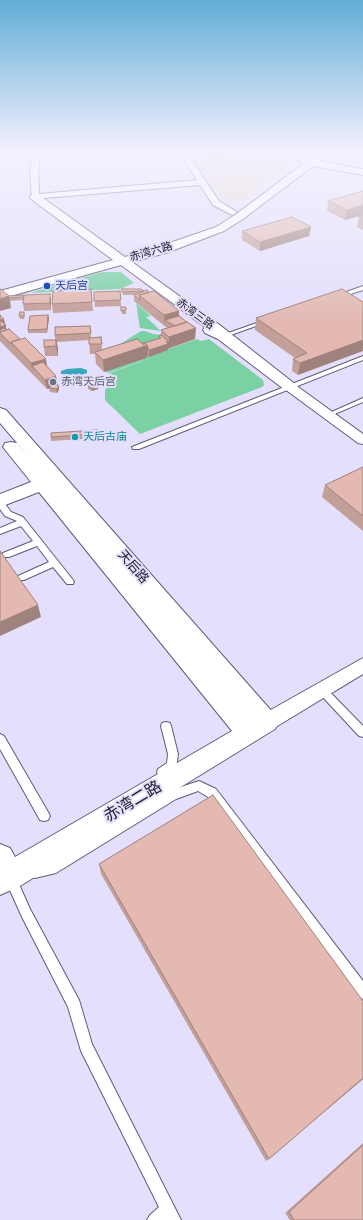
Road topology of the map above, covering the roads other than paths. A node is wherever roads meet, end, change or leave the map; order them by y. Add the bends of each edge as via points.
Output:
1 (50, 208) edge
2 (226, 208) edge
3 (240, 208) edge
4 (248, 208) edge
5 (234, 212) junction
6 (162, 250) junction
7 (118, 260) junction
8 (147, 278) junction
9 (363, 288) edge
10 (0, 290) edge
11 (0, 295) edge
12 (333, 298) edge
13 (274, 318) edge
14 (222, 336) junction
15 (363, 358) edge
16 (290, 387) junction
17 (363, 400) edge
18 (0, 413) edge
19 (328, 415) junction
20 (0, 434) edge
21 (363, 440) edge
22 (136, 447) dead end
23 (49, 481) junction
24 (0, 502) edge
25 (22, 522) junction
26 (0, 531) edge
27 (38, 542) junction
28 (6, 555) dead end
29 (55, 563) junction
30 (20, 578) edge
31 (70, 582) dead end
32 (363, 665) edge
33 (322, 690) junction
34 (166, 726) dead end
35 (257, 728) junction
36 (363, 733) edge
37 (0, 739) edge
38 (44, 816) dead end
39 (3, 871) edge
40 (363, 992) edge
41 (170, 1215) edge
42 (154, 1220) edge

1 - 7 street, 赤湾三路
2 - 5 street
3 - 5 street, 赤湾六路
4 - 6 street, 赤湾六路 via 228,225
5 - 7 street, 赤湾六路 via 193,232
6 - 7 street, 赤湾六路
6 - 8 street via 143,262 143,271
7 - 8 street, 赤湾三路
7 - 10 street, 赤湾六路
7 - 11 street, 赤湾六路
7 - 14 street, 赤湾三路 via 210,330
8 - 14 street, 赤湾三路
9 - 12 lane
13 - 14 lane
14 - 16 street
15 - 16 lane
16 - 19 street
16 - 22 lane
17 - 19 lane
18 - 23 street, 天后路
19 - 21 street
20 - 23 street, 天后路
23 - 24 street
23 - 35 street, 天后路
24 - 25 lane via 8,514
25 - 26 lane
25 - 27 lane
27 - 28 lane
27 - 29 lane
29 - 30 lane
29 - 31 lane
32 - 33 street
33 - 35 street
33 - 36 lane
34 - 39 lane via 173,754 172,766 40,844
35 - 39 street, 赤湾二路
37 - 38 lane
39 - 40 lane via 52,869 173,795 199,786 212,793
39 - 41 lane via 74,1005 86,1046
41 - 42 lane

